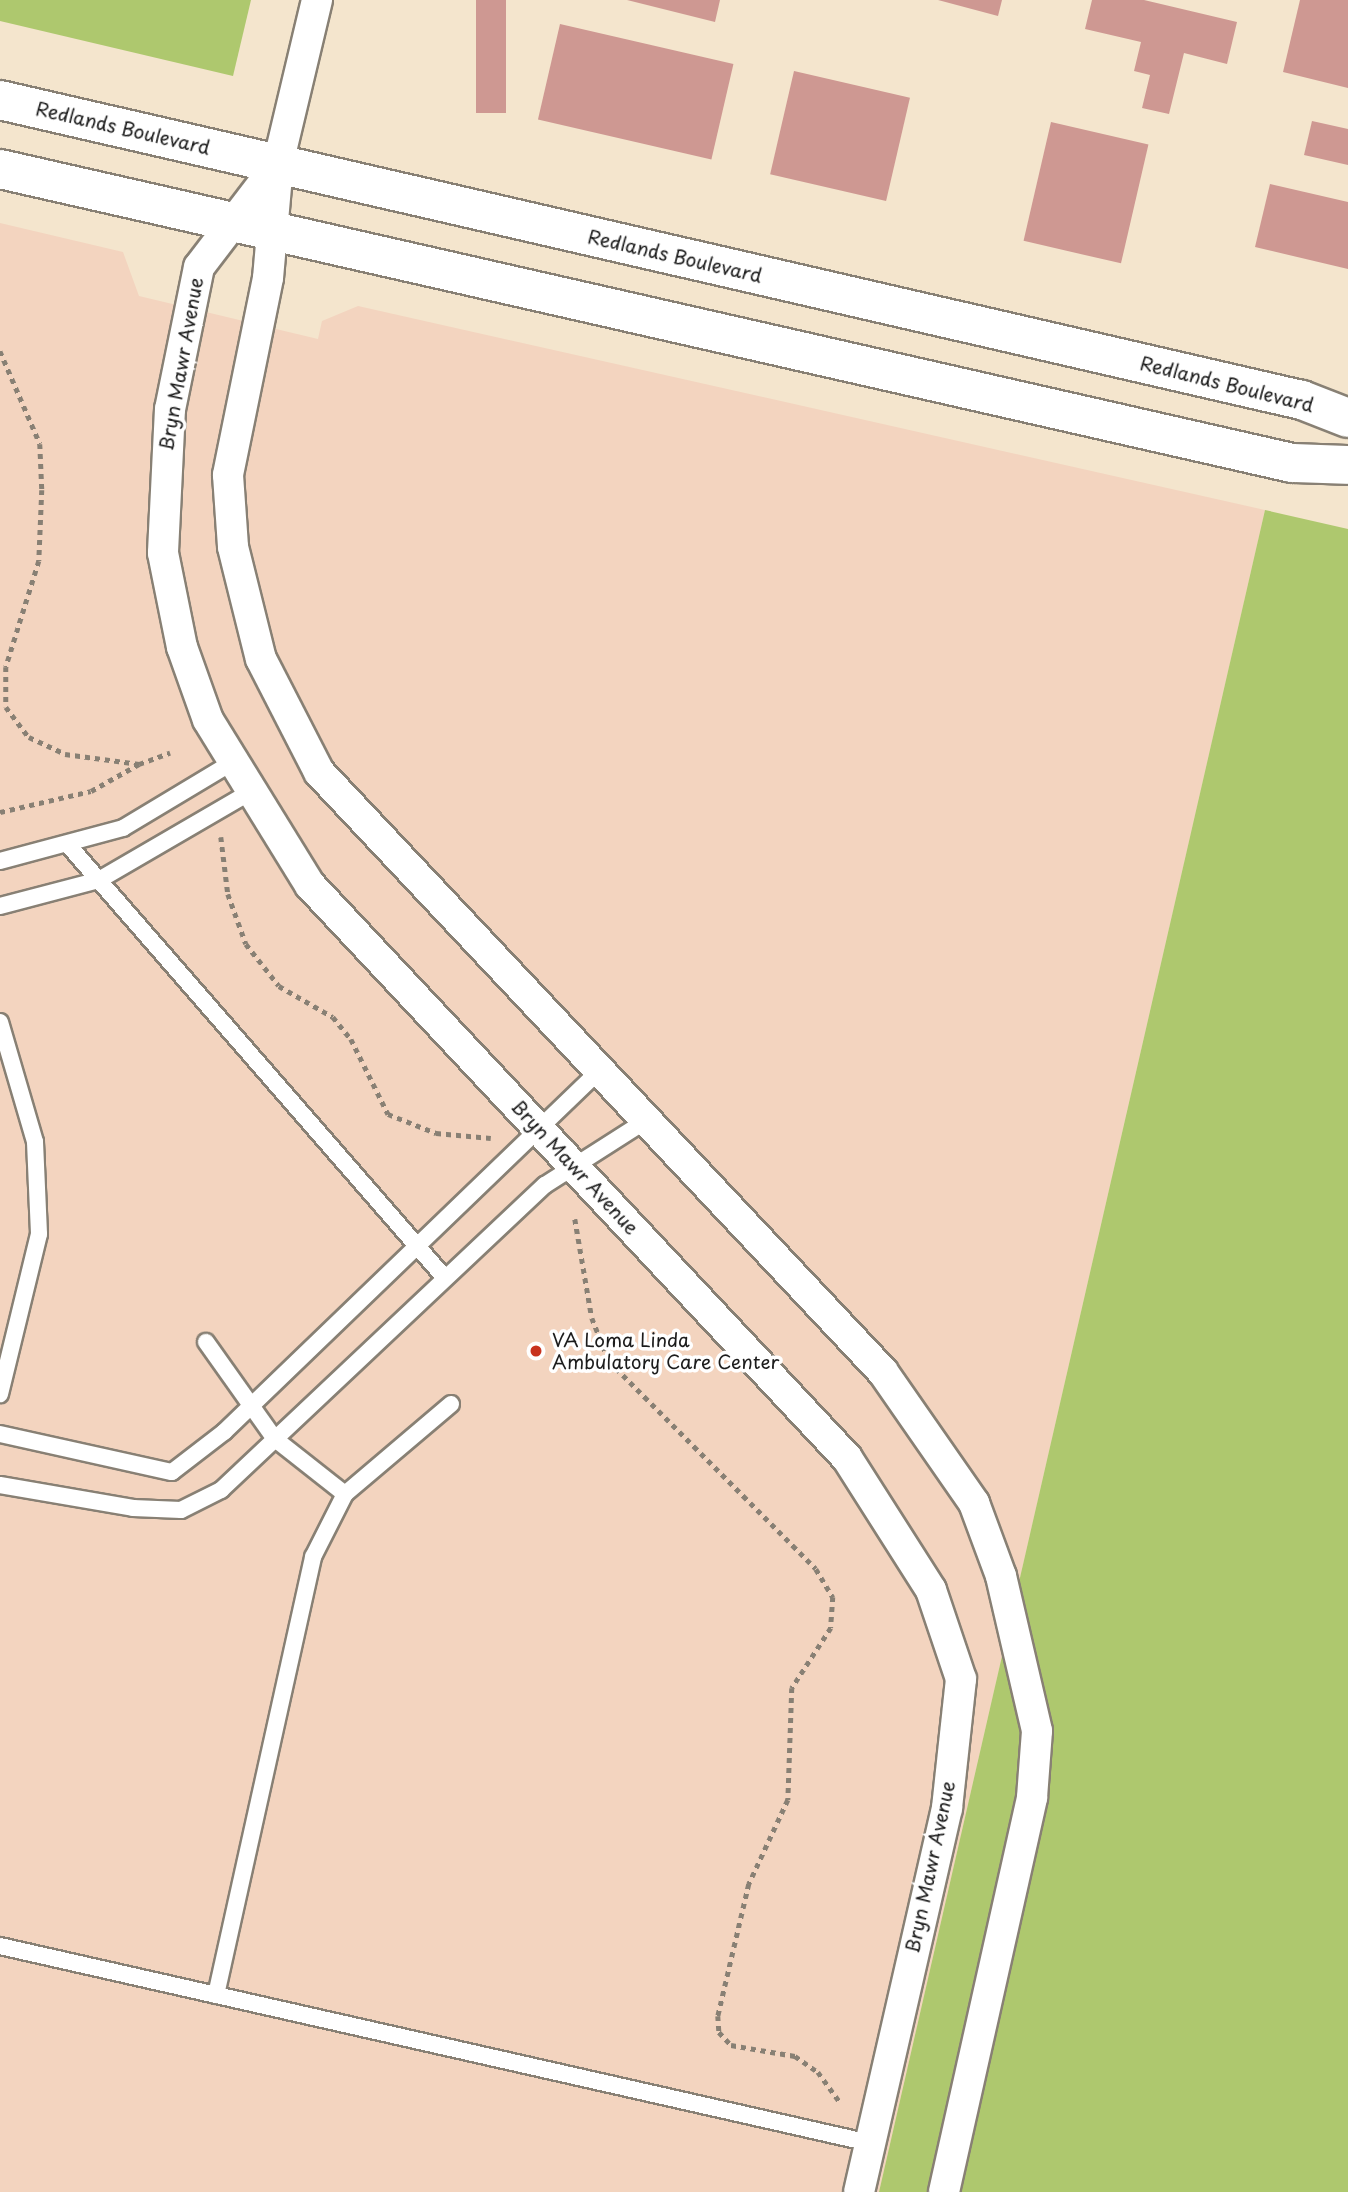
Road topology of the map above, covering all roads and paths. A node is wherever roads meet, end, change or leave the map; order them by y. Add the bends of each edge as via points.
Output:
1 (317, 0) edge
2 (0, 100) edge
3 (278, 164) junction
4 (0, 169) edge
5 (233, 223) junction
6 (272, 231) junction
7 (0, 351) edge
8 (1348, 418) edge
9 (1348, 466) edge
10 (170, 753) dead end
11 (231, 763) junction
12 (139, 764) junction
13 (251, 791) junction
14 (0, 812) edge
15 (221, 836) dead end
16 (70, 847) junction
17 (0, 861) edge
18 (99, 880) junction
19 (0, 906) edge
20 (0, 1022) edge
21 (601, 1069) junction
22 (645, 1121) junction
23 (540, 1128) junction
24 (499, 1139) dead end
25 (575, 1166) junction
26 (575, 1219) dead end
27 (417, 1246) junction
28 (444, 1277) junction
29 (206, 1342) dead end
30 (0, 1394) edge
31 (451, 1404) dead end
32 (248, 1408) junction
33 (0, 1434) edge
34 (275, 1439) junction
35 (0, 1485) edge
36 (345, 1494) junction
37 (0, 1947) edge
38 (216, 1995) junction
39 (839, 2101) dead end
40 (870, 2143) junction
41 (859, 2192) edge
42 (944, 2192) edge

1 - 3 street, Bryn Mawr Avenue
2 - 3 main road, Redlands Boulevard
3 - 5 street, Bryn Mawr Avenue
3 - 6 street, Bryn Mawr Avenue
3 - 8 main road, Redlands Boulevard via 1302,400
4 - 5 main road
5 - 6 main road
5 - 11 street, Bryn Mawr Avenue via 199,267 170,409 163,530 182,647
6 - 9 main road via 1292,463
6 - 21 street, Bryn Mawr Avenue via 228,475 233,547 275,695 319,772 352,810
7 - 12 path via 40,444 42,490 39,561 6,667 6,708 13,722 45,747
10 - 12 path
11 - 13 street, Bryn Mawr Avenue
11 - 16 lane via 123,828
12 - 14 path via 91,791
13 - 18 lane
13 - 23 street, Bryn Mawr Avenue via 310,885
15 - 24 path via 228,894 246,944 279,986 333,1017 351,1039 388,1114 436,1133
16 - 17 lane
16 - 18 lane
18 - 19 lane
18 - 27 lane
20 - 30 lane via 35,1142 39,1234
21 - 22 street, Bryn Mawr Avenue
21 - 23 lane
22 - 25 lane
22 - 42 street, Bryn Mawr Avenue via 883,1372 974,1503 1001,1576 1037,1731 1032,1798
23 - 25 street, Bryn Mawr Avenue
23 - 27 lane
25 - 28 lane
25 - 40 street, Bryn Mawr Avenue via 847,1458 931,1590 961,1679 947,1808
26 - 39 path via 592,1318 609,1360 816,1569 833,1597 831,1628 792,1688 788,1800 749,1884 718,2015 719,2032 732,2045 795,2056 818,2072
27 - 28 lane
27 - 32 lane
28 - 34 lane
29 - 32 lane
31 - 36 lane
32 - 33 lane via 172,1472
32 - 34 lane
34 - 35 lane via 221,1490 181,1510 133,1508
34 - 36 lane
36 - 38 lane via 313,1557
37 - 38 lane
38 - 40 lane
40 - 41 street, Bryn Mawr Avenue

